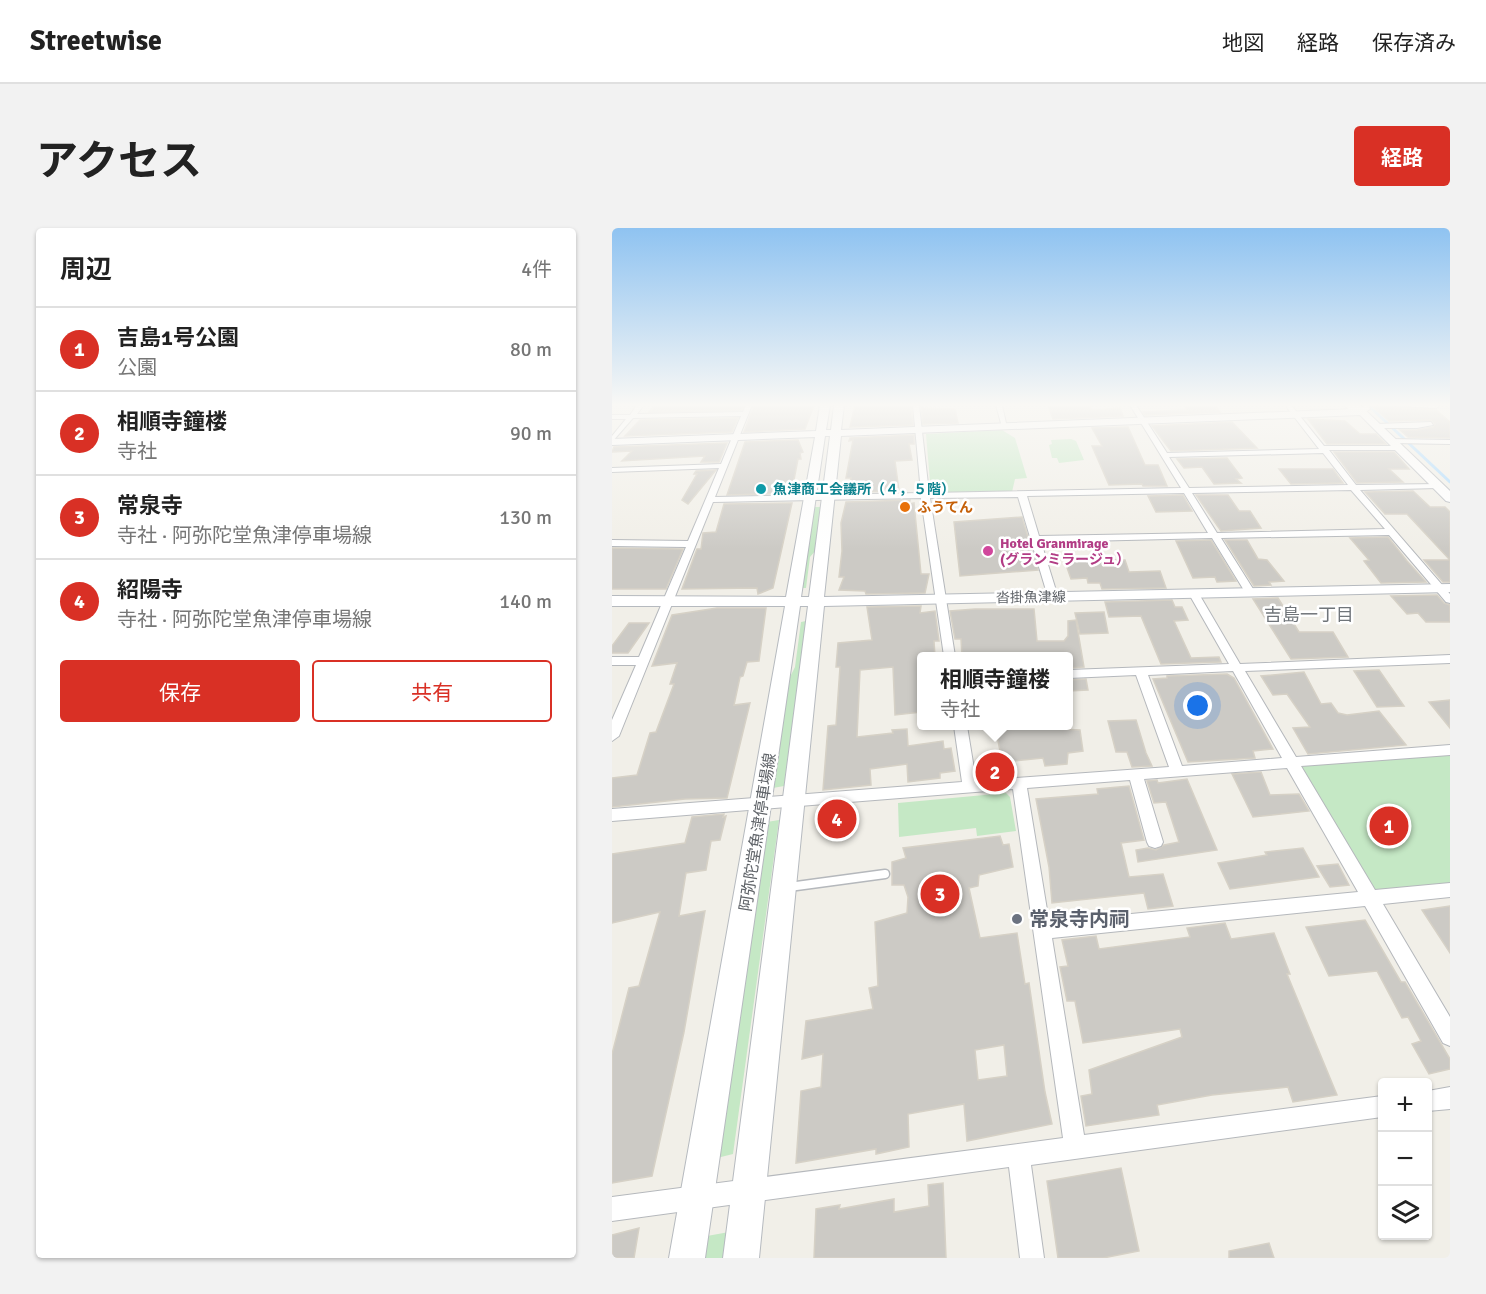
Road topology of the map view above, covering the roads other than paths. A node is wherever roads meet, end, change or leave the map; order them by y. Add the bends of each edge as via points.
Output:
1 (729, 453) edge
2 (825, 453) edge
3 (921, 453) edge
4 (1242, 453) edge
5 (1328, 453) edge
6 (1351, 453) edge
7 (1404, 453) edge
8 (1164, 455) joint
9 (1374, 455) dead end
10 (724, 465) junction
11 (612, 471) edge
12 (1438, 486) junction
13 (1354, 488) junction
14 (1188, 491) junction
15 (1022, 495) junction
16 (926, 496) junction
17 (1450, 498) edge
18 (819, 499) junction
19 (710, 500) junction
20 (1390, 532) junction
21 (1214, 534) junction
22 (1036, 539) junction
23 (612, 543) edge
24 (692, 544) junction
25 (1444, 588) edge
26 (1250, 592) junction
27 (1194, 594) junction
28 (1053, 597) junction
29 (941, 599) junction
30 (1450, 600) edge
31 (612, 601) edge
32 (668, 602) junction
33 (817, 602) junction
34 (794, 603) junction
35 (948, 652) edge
36 (1450, 659) edge
37 (643, 660) junction
38 (612, 661) edge
39 (1236, 667) junction
40 (1141, 671) junction
41 (1073, 674) edge
42 (613, 730) edge
43 (961, 730) edge
44 (1450, 750) edge
45 (1291, 762) junction
46 (1177, 770) junction
47 (1135, 774) junction
48 (1019, 783) junction
49 (970, 787) junction
50 (794, 801) junction
51 (761, 803) junction
52 (612, 815) edge
53 (1155, 842) dead end
54 (885, 874) dead end
55 (783, 888) junction
56 (1450, 890) edge
57 (1370, 898) junction
58 (1042, 931) junction
59 (1450, 1036) edge
60 (1450, 1098) edge
61 (1432, 1100) edge
62 (1378, 1108) edge
63 (1075, 1148) junction
64 (1019, 1155) junction
65 (748, 1191) junction
66 (697, 1198) junction
67 (612, 1209) edge
68 (687, 1258) edge
69 (741, 1258) edge
70 (1032, 1258) edge

1 - 10 street
2 - 18 main road, 阿弥陀堂魚津停車場線
3 - 16 street
4 - 8 street
5 - 13 street
6 - 9 street
7 - 12 main road
8 - 14 street
10 - 11 street
10 - 19 street
12 - 13 street
12 - 17 main road
13 - 14 street
13 - 20 street
14 - 15 street
14 - 21 street
15 - 16 street
15 - 22 street
16 - 18 street
16 - 29 street
18 - 19 street
18 - 33 main road, 阿弥陀堂魚津停車場線
18 - 34 main road, 阿弥陀堂魚津停車場線
19 - 24 street
20 - 21 street
20 - 25 street
21 - 22 street
21 - 26 street
22 - 28 street
23 - 24 street
24 - 32 street
25 - 26 main road, 沓掛魚津線
25 - 30 street
26 - 27 main road, 沓掛魚津線
27 - 28 main road, 沓掛魚津線
27 - 39 street
28 - 29 main road, 沓掛魚津線
29 - 33 main road, 沓掛魚津線
29 - 35 street
31 - 32 main road, 沓掛魚津線
32 - 34 main road, 沓掛魚津線
32 - 37 street
33 - 34 main road, 沓掛魚津線
33 - 50 main road, 阿弥陀堂魚津停車場線
34 - 51 main road, 阿弥陀堂魚津停車場線
36 - 39 street
37 - 38 street
37 - 42 street
39 - 40 street
39 - 45 street
40 - 41 street
40 - 46 street
43 - 49 street
44 - 45 street
45 - 46 street
45 - 57 street
46 - 47 street
47 - 48 street
47 - 53 street
48 - 49 street
48 - 58 street
49 - 50 street
50 - 51 street
50 - 55 main road, 阿弥陀堂魚津停車場線
51 - 52 street
51 - 66 main road, 阿弥陀堂魚津停車場線
54 - 55 lane
55 - 65 main road, 阿弥陀堂魚津停車場線
56 - 57 street
57 - 58 street
57 - 59 street
58 - 63 street
60 - 61 street
62 - 63 street
63 - 64 street
64 - 65 street
64 - 70 street
65 - 66 street
65 - 69 main road, 阿弥陀堂魚津停車場線
66 - 67 street
66 - 68 main road, 阿弥陀堂魚津停車場線

